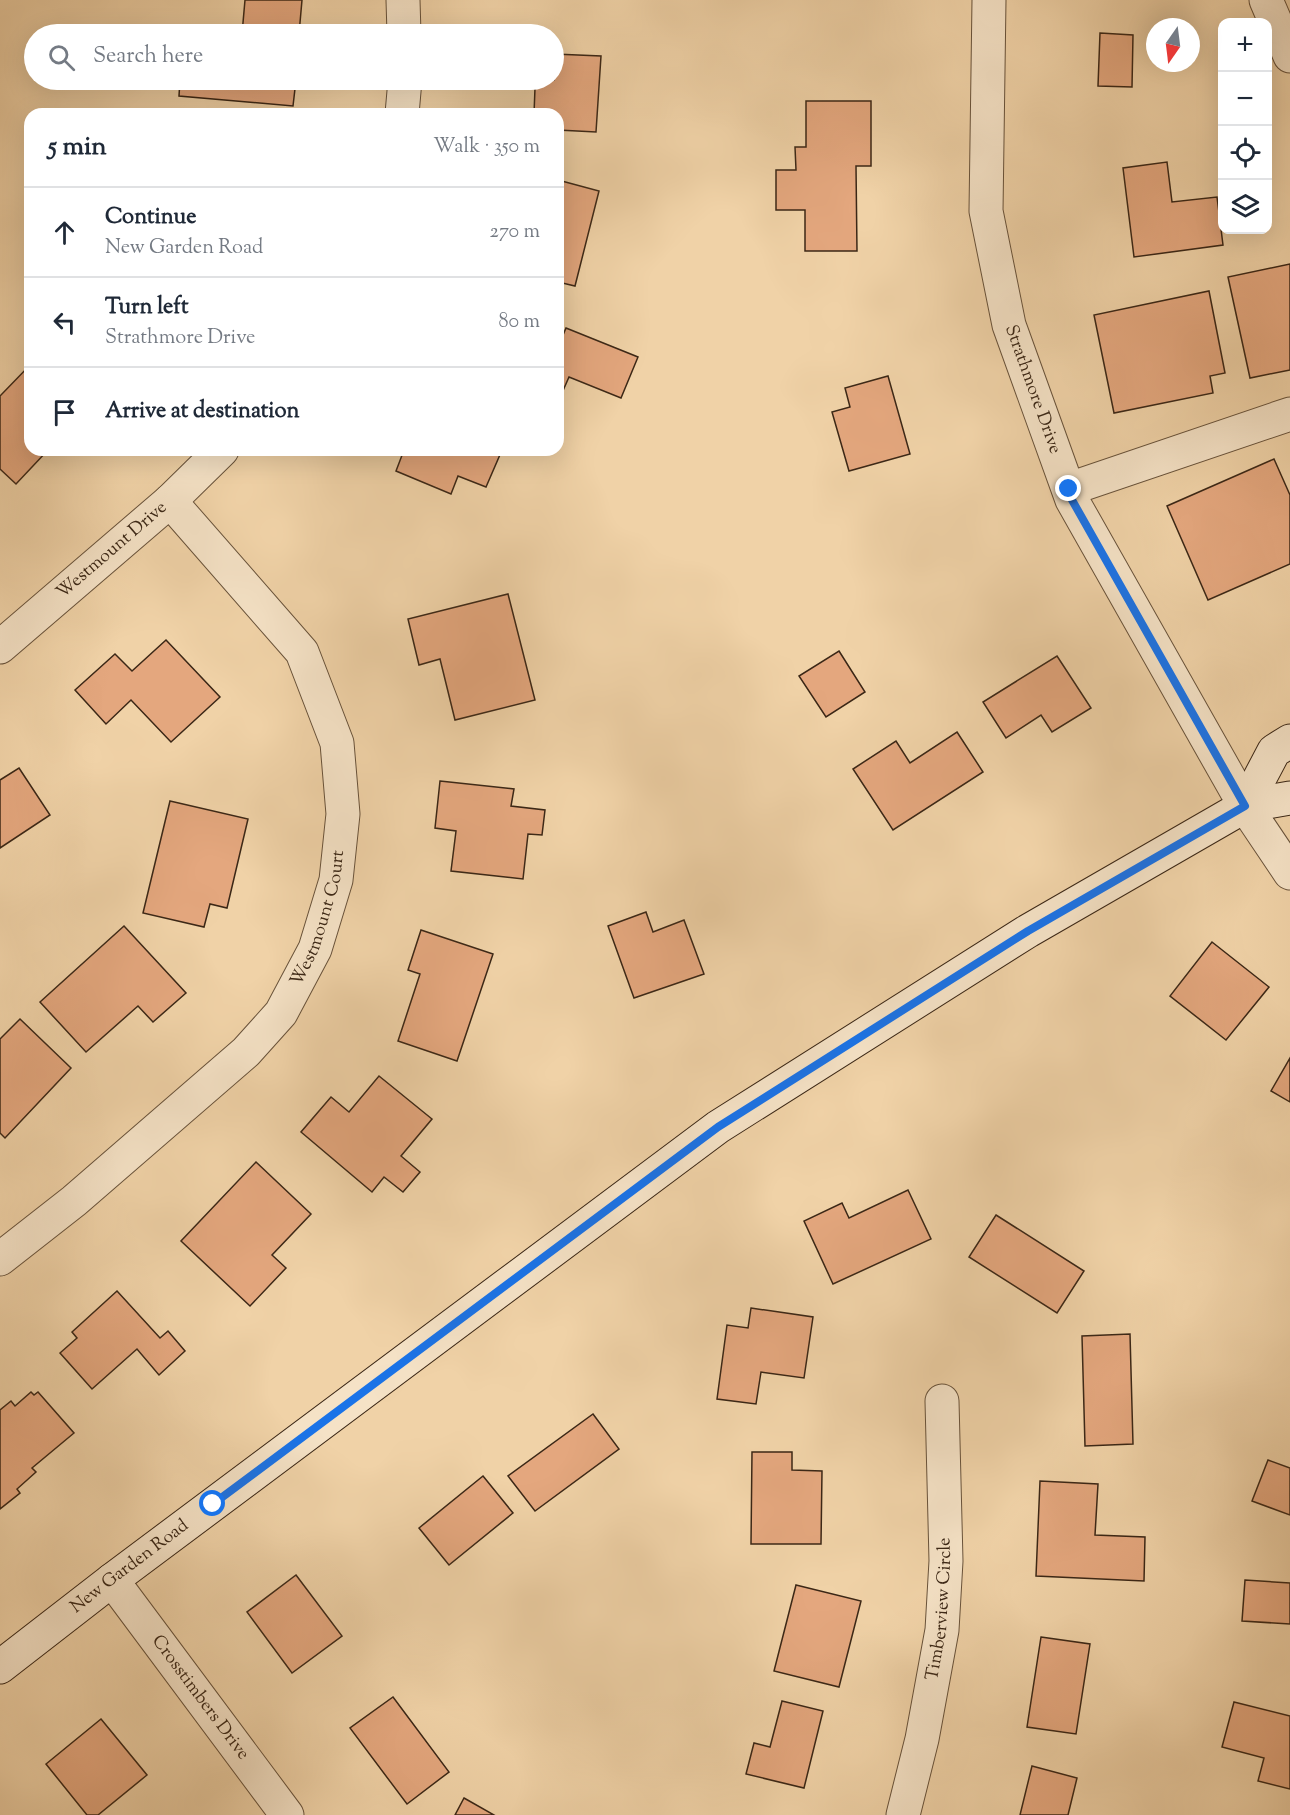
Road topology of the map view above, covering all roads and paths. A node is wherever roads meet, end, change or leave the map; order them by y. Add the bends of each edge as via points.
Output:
1 (404, 0) edge
2 (989, 0) edge
3 (1266, 0) edge
4 (404, 24) edge
5 (1290, 56) edge
6 (404, 90) edge
7 (403, 108) edge
8 (1290, 414) edge
9 (216, 456) edge
10 (1069, 489) junction
11 (170, 501) junction
12 (0, 647) edge
13 (1290, 741) edge
14 (1290, 798) edge
15 (1245, 806) junction
16 (1290, 873) edge
17 (0, 1258) edge
18 (942, 1401) dead end
19 (112, 1580) junction
20 (0, 1667) edge
21 (287, 1815) edge
22 (903, 1815) edge

1 - 4 street
2 - 10 street, Strathmore Drive via 986,211 1009,325
3 - 5 street
6 - 7 street
8 - 10 street
9 - 11 street, Westmount Drive
10 - 15 street, Strathmore Drive
11 - 12 street, Westmount Drive
11 - 17 street, Westmount Court via 302,652 337,743 342,814 336,880 315,949 281,1013 246,1052 74,1201
13 - 15 street via 1274,751
14 - 15 street, New Garden Road
15 - 16 street, Strathmore Drive
15 - 19 street, New Garden Road via 1028,931 718,1127
18 - 22 street, Timberview Circle via 946,1561 942,1629
19 - 20 street, New Garden Road
19 - 21 street, Crosstimbers Drive

